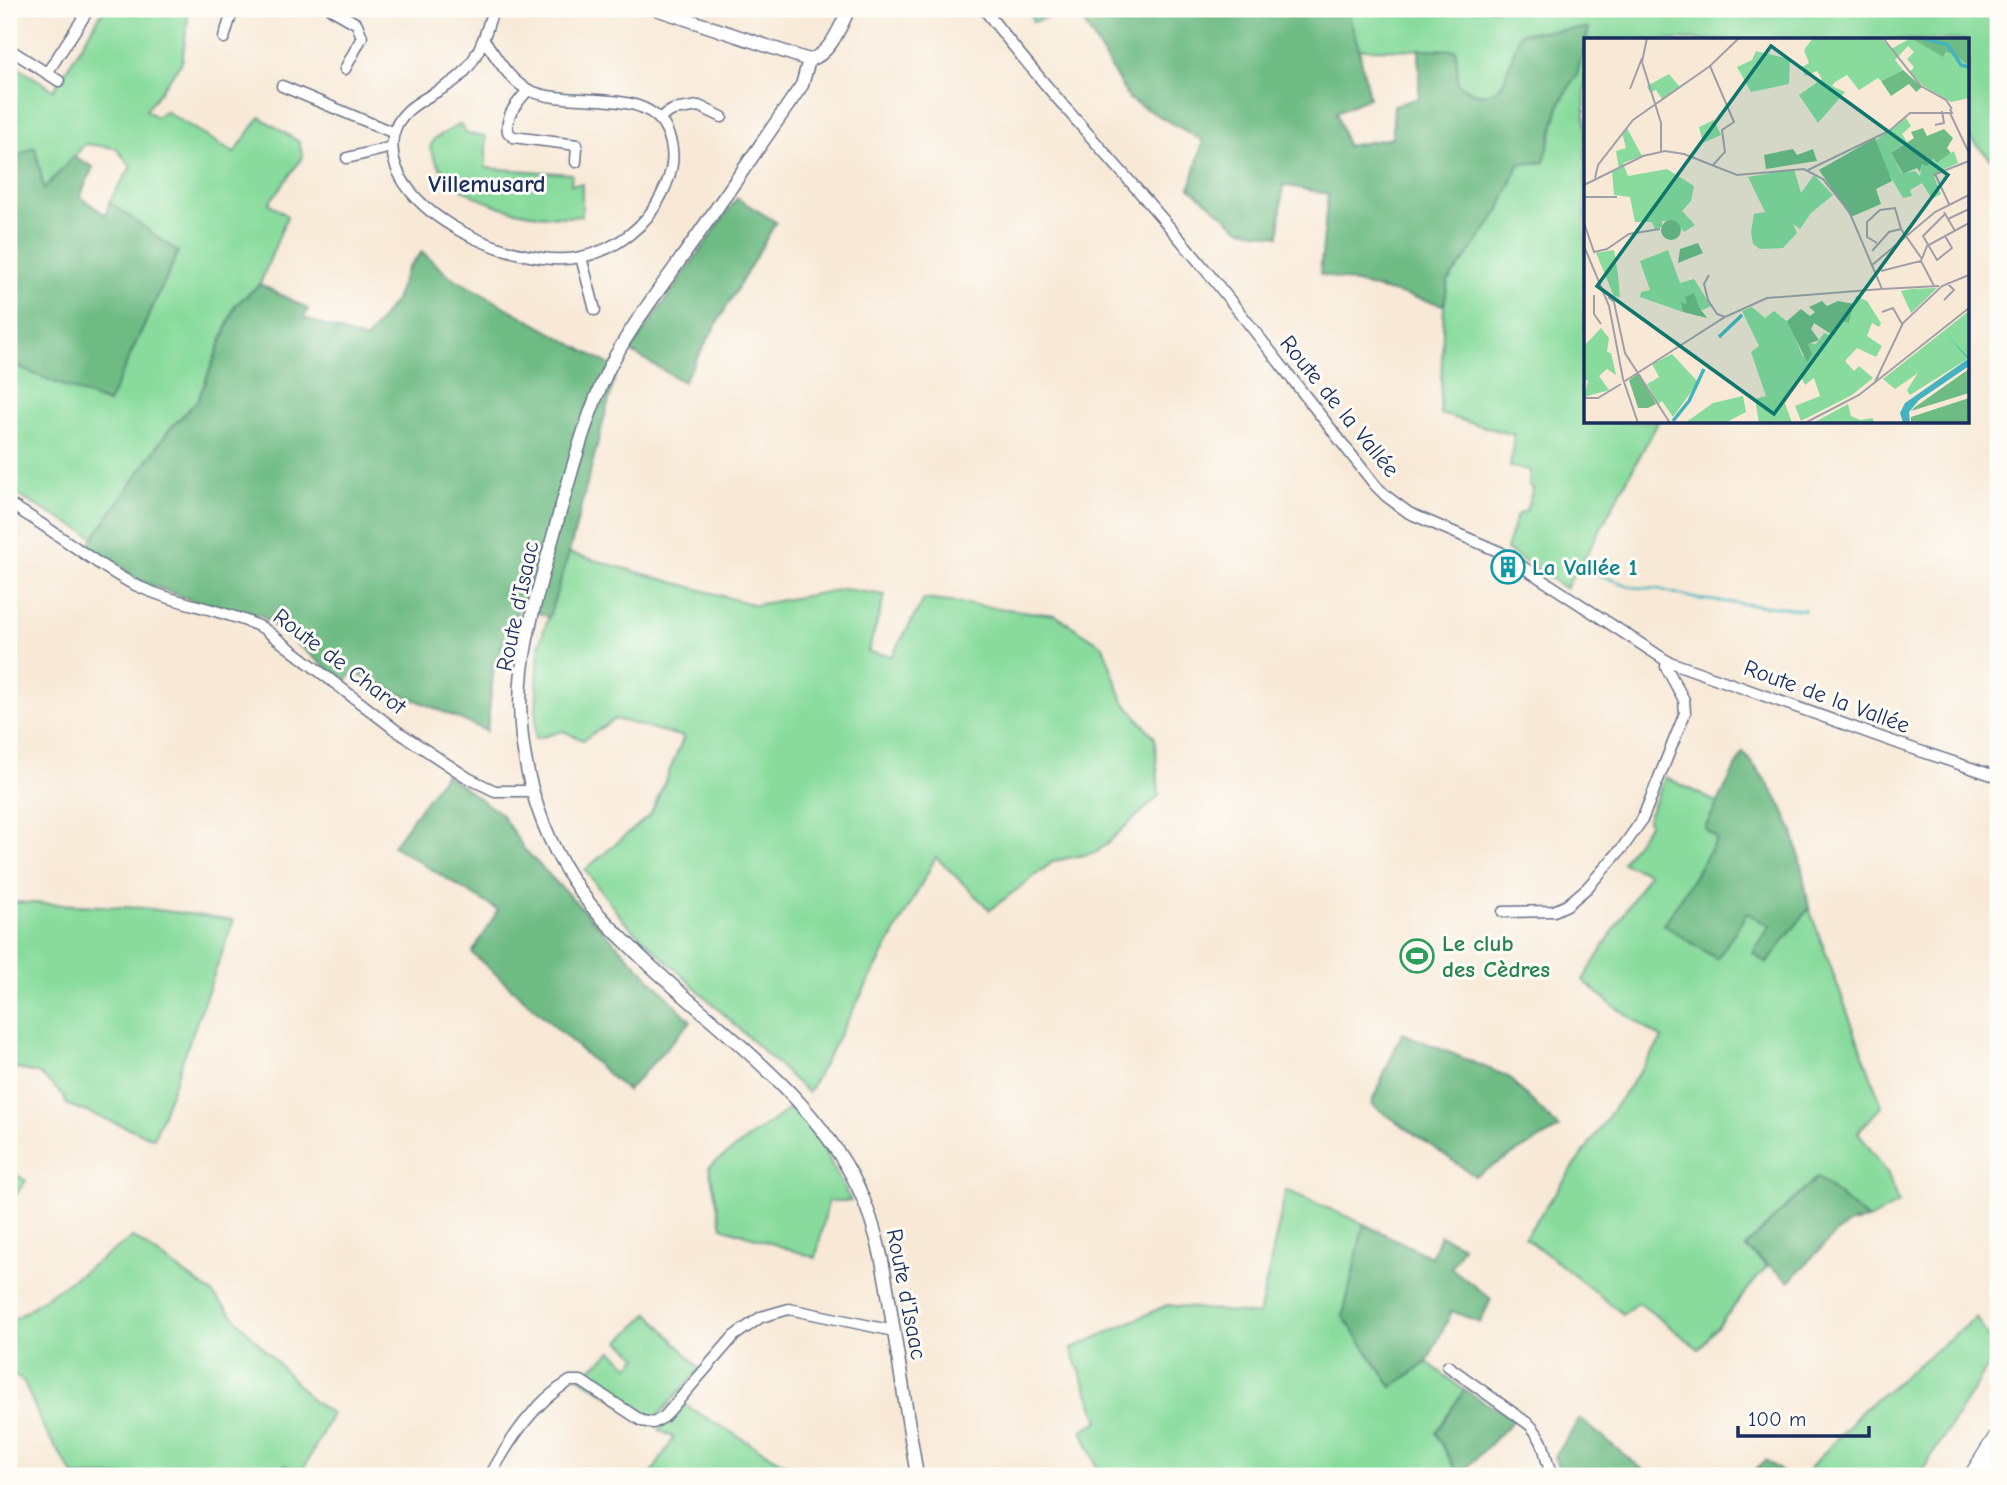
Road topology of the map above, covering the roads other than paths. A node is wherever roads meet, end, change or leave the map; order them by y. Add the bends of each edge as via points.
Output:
1 (89, 9) edge
2 (233, 9) edge
3 (331, 9) edge
4 (494, 9) edge
5 (656, 9) edge
6 (849, 9) edge
7 (984, 9) edge
8 (224, 38) dead end
9 (484, 40) junction
10 (9, 49) edge
11 (808, 60) junction
12 (345, 69) dead end
13 (47, 73) junction
14 (59, 81) dead end
15 (282, 86) dead end
16 (528, 90) junction
17 (722, 117) dead end
18 (659, 118) junction
19 (394, 133) junction
20 (392, 147) junction
21 (347, 158) dead end
22 (576, 162) dead end
23 (581, 257) junction
24 (594, 310) dead end
25 (9, 504) edge
26 (1667, 661) junction
27 (1998, 777) edge
28 (533, 790) junction
29 (1503, 912) dead end
30 (894, 1331) junction
31 (1448, 1366) dead end
32 (1998, 1437) edge
33 (1998, 1464) edge
34 (490, 1476) edge
35 (917, 1476) edge
36 (1552, 1476) edge
37 (1973, 1476) edge
38 (1991, 1476) edge

1 - 13 street
2 - 8 street
3 - 12 street via 357,24 362,37
4 - 9 street
5 - 11 street
6 - 11 street via 828,47
7 - 26 street, Route de la Vallée via 1205,268 1385,496 1409,513 1522,565
9 - 16 street
9 - 19 street via 465,71 414,105
10 - 13 street
11 - 28 street, Route d'Isaac via 802,85 619,351 589,417 525,649 522,735
13 - 14 street
15 - 19 street
16 - 18 street via 549,97 626,103
16 - 22 street via 508,119 508,132 577,145
17 - 18 street via 699,106 673,110
18 - 23 street via 673,147 670,178 660,199 647,218 618,243
19 - 20 street
20 - 21 street
20 - 23 street via 402,181 439,218 489,244 514,251
23 - 24 street
25 - 28 street, Route de Charot via 130,582 263,628 397,731 482,786 495,791
26 - 27 street, Route de la Vallée
26 - 29 street via 1685,700 1685,713 1642,820 1587,888 1567,905 1540,913
28 - 30 street, Route d'Isaac via 549,836 590,904 656,971 794,1096 833,1143 858,1186 874,1228
30 - 34 street via 789,1309 761,1317 734,1336 664,1417 653,1423 642,1421 581,1381 570,1381 512,1437
30 - 35 street, Route d'Isaac
31 - 36 street via 1530,1425 1546,1448
32 - 37 highway
33 - 38 highway

